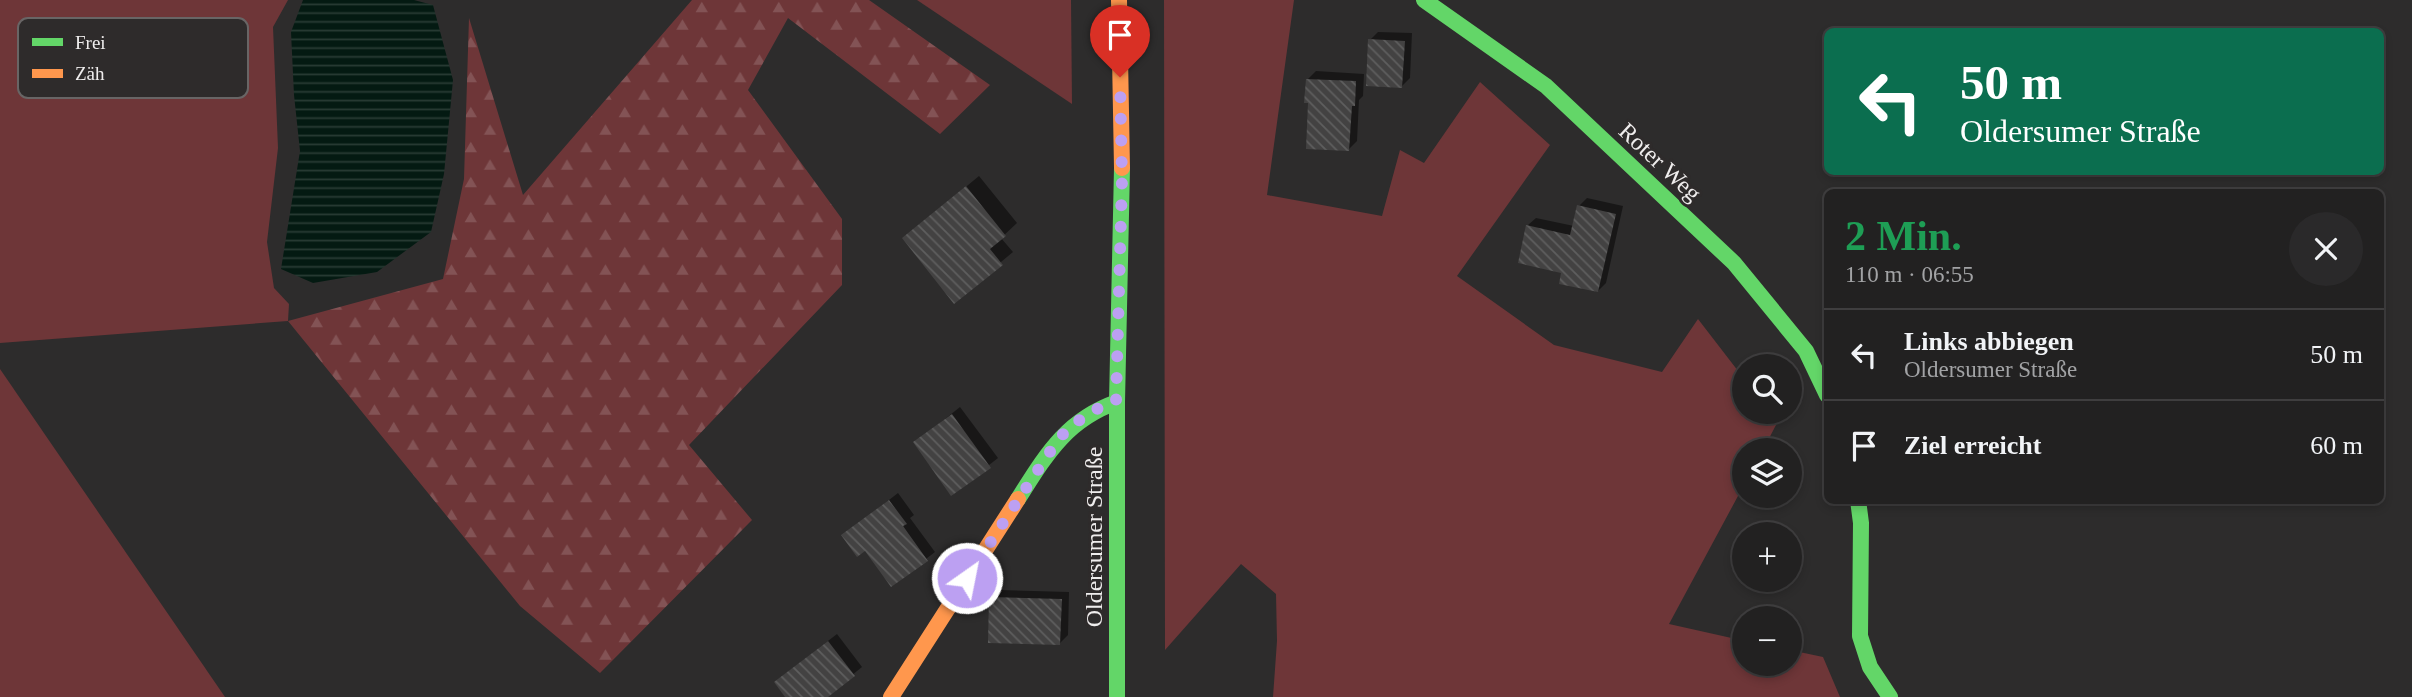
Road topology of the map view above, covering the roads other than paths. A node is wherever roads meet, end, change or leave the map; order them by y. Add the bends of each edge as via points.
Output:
1 (1119, 0) edge
2 (1424, 0) edge
3 (1824, 389) edge
4 (1116, 401) junction
5 (1859, 504) edge
6 (891, 697) edge
7 (1116, 697) edge
8 (1890, 697) edge

1 - 4 street, Oldersumer Straße via 1122,180
2 - 3 street, Roter Weg via 1546,86 1734,263 1806,351
4 - 6 street via 1076,421 1046,455
4 - 7 street, Oldersumer Straße
5 - 8 street via 1860,636 1870,667

